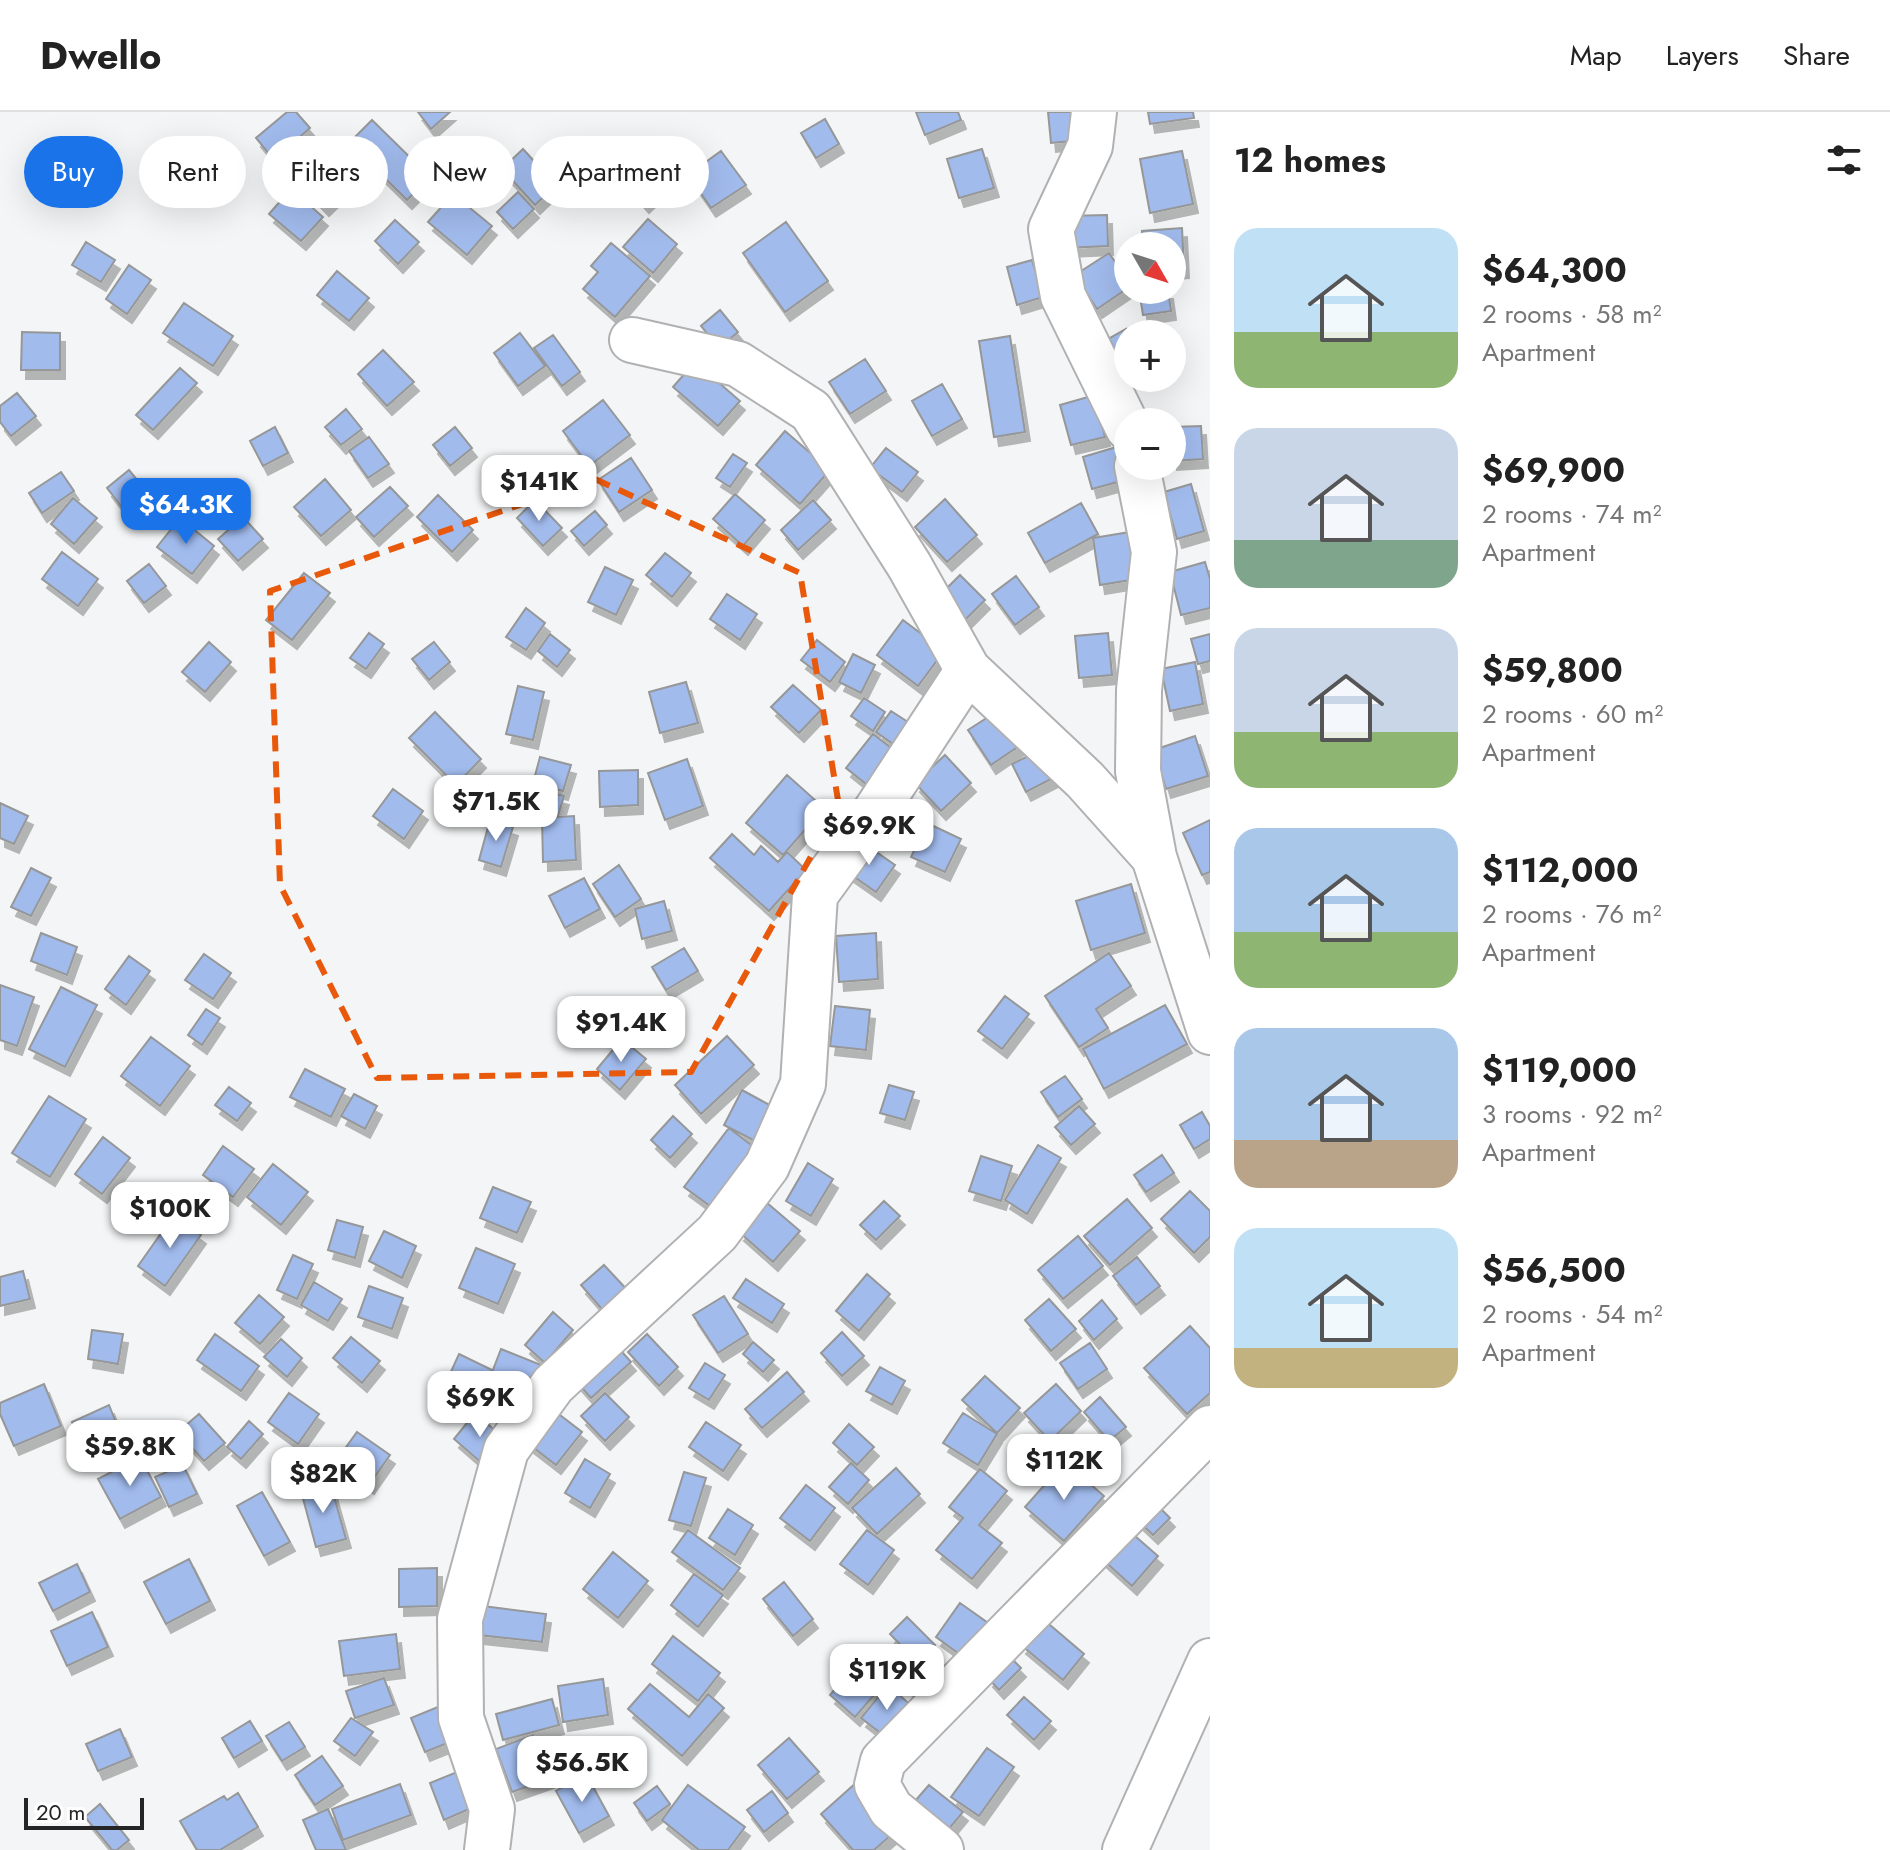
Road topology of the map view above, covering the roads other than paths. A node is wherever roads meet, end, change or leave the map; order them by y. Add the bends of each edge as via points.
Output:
1 (1094, 112) edge
2 (632, 340) dead end
3 (1118, 408) edge
4 (1140, 480) edge
5 (968, 670) junction
6 (1154, 857) junction
7 (1210, 1032) edge
8 (1210, 1428) edge
9 (1210, 1661) edge
10 (487, 1850) edge
11 (941, 1850) edge
12 (1125, 1850) edge

1 - 3 street via 1090,146 1051,229 1063,296
2 - 5 street via 738,364 811,411
4 - 6 street via 1154,552 1139,690 1138,771
5 - 6 street via 1085,780
5 - 10 street via 815,895 803,1084 767,1166 717,1233 553,1385 506,1450 460,1619 461,1718 492,1809
6 - 7 street
8 - 11 street via 883,1761 877,1785 891,1809
9 - 12 street

